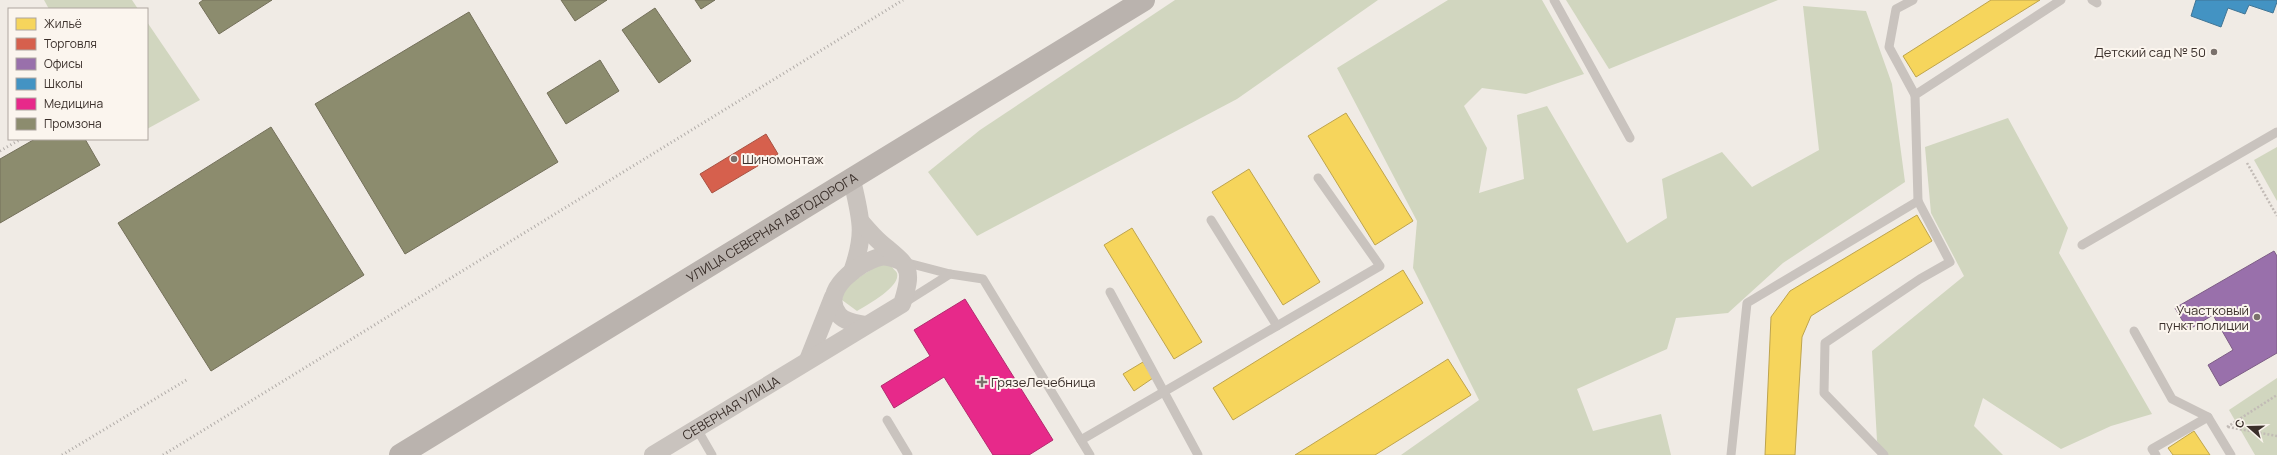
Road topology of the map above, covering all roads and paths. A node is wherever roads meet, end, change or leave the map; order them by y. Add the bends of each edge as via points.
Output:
1 (1144, 0) edge
2 (1554, 0) edge
3 (1912, 0) edge
4 (2061, 0) edge
5 (1915, 95) junction
6 (2277, 132) edge
7 (1630, 138) dead end
8 (2241, 153) junction
9 (1318, 178) dead end
10 (852, 180) junction
11 (1918, 201) junction
12 (2277, 216) edge
13 (1211, 220) dead end
14 (862, 223) junction
15 (2082, 245) dead end
16 (904, 262) junction
17 (852, 272) junction
18 (950, 274) junction
19 (1110, 292) dead end
20 (833, 297) junction
21 (902, 304) junction
22 (865, 326) junction
23 (1277, 326) junction
24 (2134, 331) dead end
25 (808, 360) junction
26 (1164, 392) junction
27 (2277, 395) edge
28 (888, 420) dead end
29 (2210, 421) junction
30 (2227, 427) junction
31 (697, 429) junction
32 (2277, 436) edge
33 (1081, 440) junction
34 (400, 455) edge
35 (653, 455) edge
36 (712, 455) edge
37 (908, 455) edge
38 (1090, 455) edge
39 (1198, 455) edge
40 (1731, 455) edge
41 (1884, 455) edge
42 (2156, 455) edge
43 (2231, 455) edge

1 - 10 main road, УЛИЦА СЕВЕРНАЯ АВТОДОРОГА
2 - 7 lane
3 - 5 lane via 1896,9 1889,46
4 - 5 lane
5 - 11 lane
6 - 8 lane
8 - 12 path
8 - 15 lane
9 - 23 lane via 1380,266
10 - 14 street
10 - 34 main road, УЛИЦА СЕВЕРНАЯ АВТОДОРОГА
11 - 40 lane via 1747,303
11 - 41 lane via 1950,262 1920,279 1825,343 1824,393
13 - 23 lane
14 - 16 street
14 - 17 street via 861,246
16 - 17 street via 881,257
16 - 18 lane
16 - 21 street via 909,280
17 - 20 street via 839,282
18 - 21 lane
18 - 33 lane via 983,279
19 - 26 lane
20 - 22 street via 834,307 839,316
20 - 25 street
21 - 22 street
22 - 25 street, СЕВЕРНАЯ УЛИЦА
23 - 26 lane
24 - 29 lane via 2172,399
25 - 31 street, СЕВЕРНАЯ УЛИЦА
26 - 33 lane
26 - 39 lane
27 - 30 path
28 - 37 lane
29 - 30 path
29 - 42 lane via 2152,449
29 - 43 lane
30 - 32 path
31 - 35 street, СЕВЕРНАЯ УЛИЦА
31 - 36 lane
33 - 38 lane

